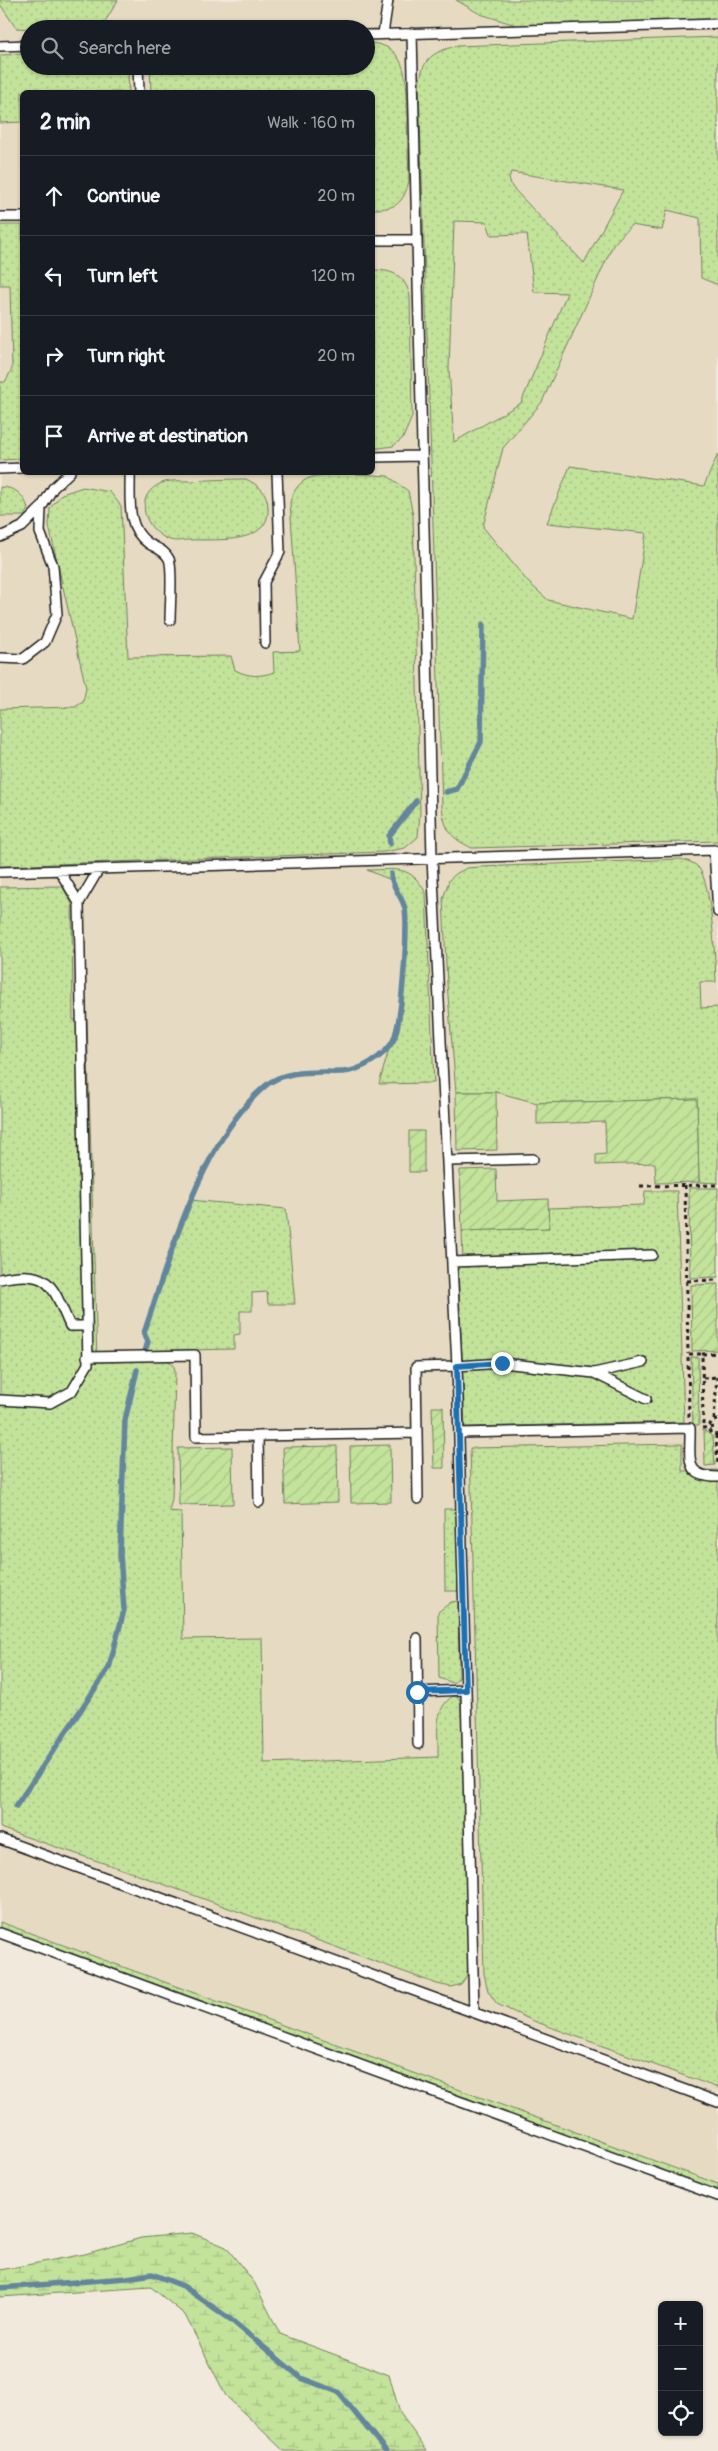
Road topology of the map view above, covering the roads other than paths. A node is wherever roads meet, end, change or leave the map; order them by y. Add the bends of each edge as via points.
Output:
1 (388, 0) edge
2 (718, 24) edge
3 (375, 34) edge
4 (383, 34) junction
5 (412, 34) junction
6 (20, 45) edge
7 (0, 46) edge
8 (138, 75) edge
9 (139, 90) edge
10 (0, 217) edge
11 (20, 217) edge
12 (376, 240) dead end
13 (417, 240) junction
14 (421, 456) junction
15 (375, 457) edge
16 (20, 468) edge
17 (0, 469) edge
18 (67, 475) edge
19 (130, 475) edge
20 (277, 475) edge
21 (41, 508) junction
22 (0, 537) edge
23 (170, 620) dead end
24 (265, 643) dead end
25 (0, 658) edge
26 (716, 850) edge
27 (432, 858) junction
28 (99, 869) junction
29 (59, 870) junction
30 (0, 872) edge
31 (79, 903) junction
32 (718, 912) edge
33 (532, 1159) dead end
34 (447, 1161) junction
35 (652, 1255) dead end
36 (452, 1262) junction
37 (0, 1279) edge
38 (87, 1326) junction
39 (87, 1357) junction
40 (643, 1362) dead end
41 (457, 1366) junction
42 (594, 1373) junction
43 (646, 1399) dead end
44 (0, 1400) edge
45 (417, 1433) junction
46 (459, 1433) junction
47 (258, 1436) junction
48 (718, 1477) edge
49 (418, 1499) dead end
50 (259, 1502) dead end
51 (417, 1638) dead end
52 (466, 1690) junction
53 (417, 1692) junction
54 (418, 1744) dead end
55 (0, 1839) edge
56 (0, 1933) edge
57 (474, 2012) junction
58 (718, 2102) edge
59 (718, 2196) edge

1 - 4 lane
2 - 5 lane
3 - 4 lane
4 - 5 lane
5 - 13 lane
6 - 7 lane
8 - 9 lane
10 - 11 lane
12 - 13 lane
13 - 14 lane
14 - 15 lane
14 - 27 lane
16 - 17 lane
18 - 21 lane via 52,488
19 - 23 lane via 132,524 136,532 163,551 169,560
20 - 24 lane via 280,552 264,582
21 - 22 lane via 22,528
21 - 25 lane via 40,532 53,566 57,614 45,642 23,659
26 - 27 lane
26 - 32 lane
27 - 28 lane
27 - 34 lane
28 - 29 lane
28 - 31 lane
29 - 30 lane
29 - 31 lane
31 - 38 lane
33 - 34 lane
34 - 36 lane
35 - 36 lane
36 - 41 lane
37 - 38 lane via 34,1276 52,1285 70,1326
38 - 39 lane
39 - 44 lane via 88,1364 72,1391 50,1403
39 - 47 lane via 195,1355 196,1437
40 - 42 lane
41 - 42 lane via 502,1363
41 - 45 lane via 416,1367
41 - 46 lane
42 - 43 lane
45 - 47 lane
45 - 49 lane
46 - 48 lane via 690,1428 691,1468 703,1477
46 - 52 lane
47 - 50 lane
51 - 53 lane
52 - 53 lane
52 - 57 lane
53 - 54 lane
55 - 57 lane
56 - 59 lane
57 - 58 lane

